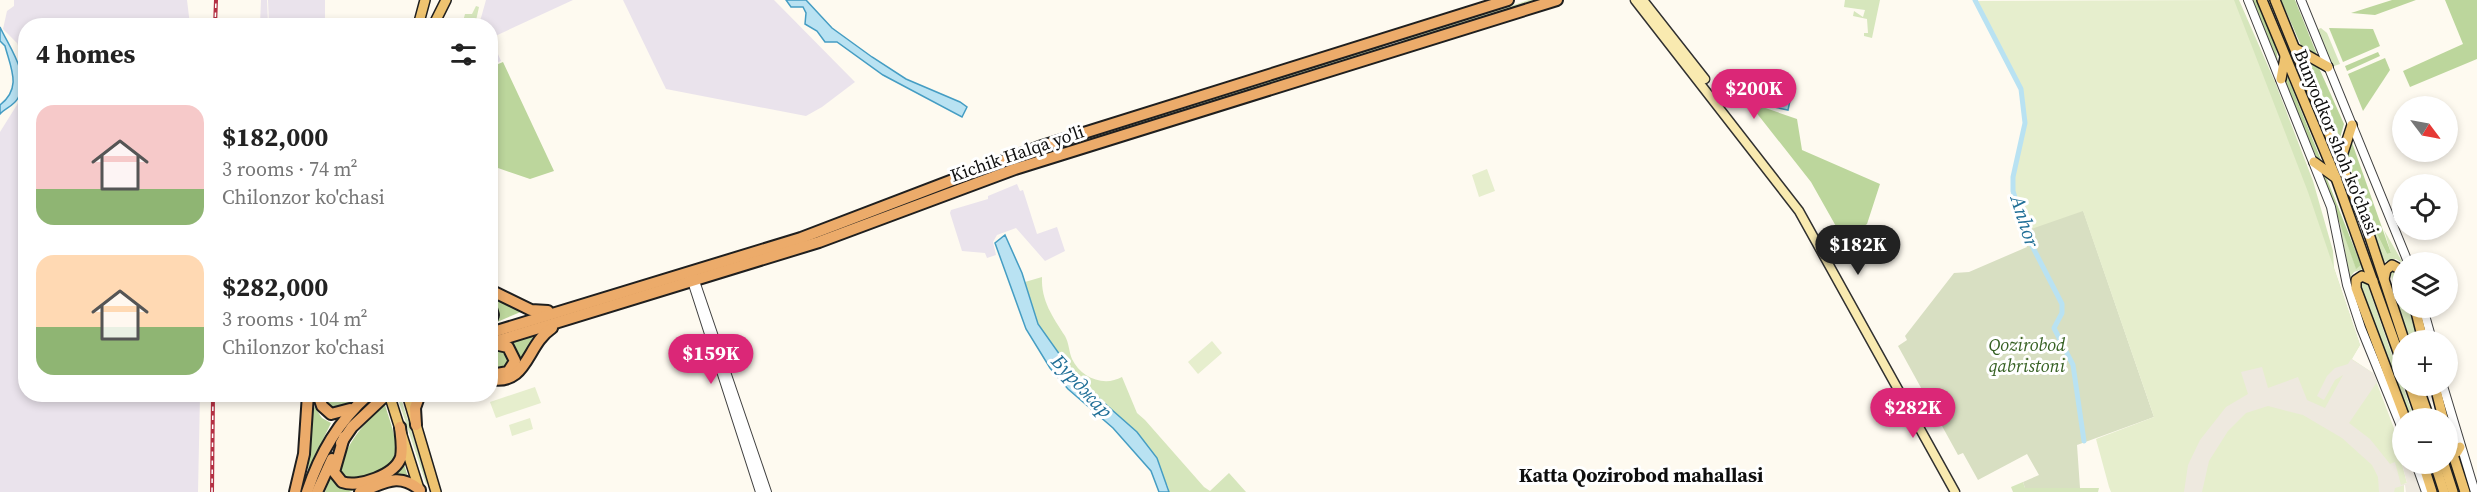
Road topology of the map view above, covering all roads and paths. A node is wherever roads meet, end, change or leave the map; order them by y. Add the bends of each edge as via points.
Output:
1 (425, 0) edge
2 (446, 0) edge
3 (1508, 0) edge
4 (1557, 0) edge
5 (1635, 0) edge
6 (1643, 0) edge
7 (2248, 0) edge
8 (2262, 0) edge
9 (2275, 0) edge
10 (2301, 0) edge
11 (420, 18) edge
12 (437, 18) edge
13 (1391, 37) junction
14 (2294, 48) junction
15 (1395, 50) junction
16 (2285, 57) junction
17 (2328, 67) junction
18 (2281, 79) junction
19 (2352, 125) junction
20 (1080, 134) junction
21 (1084, 147) junction
22 (2340, 159) junction
23 (2314, 162) junction
24 (2336, 178) junction
25 (883, 214) junction
26 (2404, 252) edge
27 (2392, 266) edge
28 (693, 279) junction
29 (2384, 279) junction
30 (2374, 282) junction
31 (498, 294) edge
32 (594, 302) junction
33 (571, 318) junction
34 (1868, 328) junction
35 (2401, 330) edge
36 (498, 331) edge
37 (2392, 334) edge
38 (498, 341) edge
39 (498, 343) edge
40 (498, 374) edge
41 (498, 380) edge
42 (307, 402) edge
43 (321, 402) edge
44 (365, 402) edge
45 (375, 402) edge
46 (391, 402) edge
47 (409, 402) edge
48 (417, 402) edge
49 (2394, 408) edge
50 (2401, 408) edge
51 (360, 411) junction
52 (416, 425) junction
53 (400, 427) junction
54 (344, 437) junction
55 (2458, 454) edge
56 (2458, 459) edge
57 (2420, 474) edge
58 (2426, 474) edge
59 (2438, 474) edge
60 (2447, 474) edge
61 (420, 491) edge
62 (295, 492) edge
63 (307, 492) edge
64 (317, 492) edge
65 (360, 492) edge
66 (436, 492) edge
67 (760, 492) edge
68 (767, 492) edge
69 (1955, 492) edge
70 (1960, 492) edge
71 (2426, 492) edge
72 (2432, 492) edge
73 (2444, 492) edge
74 (2453, 492) edge
75 (2465, 492) edge
76 (2475, 492) edge

1 - 11 main road
2 - 12 main road
3 - 13 highway, Kichik Halqa yo'li
4 - 15 highway, Kichik Halqa yo'li
5 - 34 main road via 1794,202
6 - 34 main road via 1797,199
7 - 18 street
8 - 16 main road, Bunyodkor shoh ko'chasi
9 - 14 main road, Bunyodkor shoh ko'chasi
10 - 17 street
13 - 15 highway
13 - 20 highway, Kichik Halqa yo'li
14 - 17 main road
14 - 22 main road, Bunyodkor shoh ko'chasi
15 - 21 highway, Kichik Halqa yo'li
16 - 18 main road
16 - 24 main road, Bunyodkor shoh ko'chasi
17 - 19 street
18 - 23 street
19 - 22 main road
19 - 26 street
20 - 21 highway
20 - 25 highway, Kichik Halqa yo'li via 993,163
21 - 25 highway, Kichik Halqa yo'li
22 - 29 main road, Bunyodkor shoh ko'chasi
23 - 24 main road
23 - 49 street via 2331,207 2347,285
24 - 30 main road, Bunyodkor shoh ko'chasi
25 - 28 highway, Kichik Halqa yo'li
27 - 29 main road
28 - 32 highway, Kichik Halqa yo'li
28 - 33 highway, Kichik Halqa yo'li
28 - 67 street
28 - 68 street
29 - 35 main road, Bunyodkor shoh ko'chasi
30 - 37 main road, Bunyodkor shoh ko'chasi
30 - 50 main road via 2362,276 2356,280 2356,288
31 - 32 highway via 538,312
32 - 36 highway, Kichik Halqa yo'li
33 - 38 highway, Kichik Halqa yo'li
33 - 41 highway via 539,337 517,374
34 - 69 main road
34 - 70 main road
39 - 40 highway via 508,347 515,361 512,369
42 - 62 highway via 304,454
43 - 51 highway via 331,414
44 - 51 highway
45 - 51 highway
46 - 53 main road
47 - 52 main road
48 - 52 highway
51 - 54 highway
51 - 63 highway via 339,424
52 - 66 main road
53 - 54 highway via 401,455 395,466 381,476 354,484 342,482 334,472
53 - 61 main road
54 - 64 highway
55 - 76 street
56 - 75 main road
57 - 71 street
58 - 72 main road
59 - 73 main road
60 - 74 main road
61 - 65 highway via 398,478

